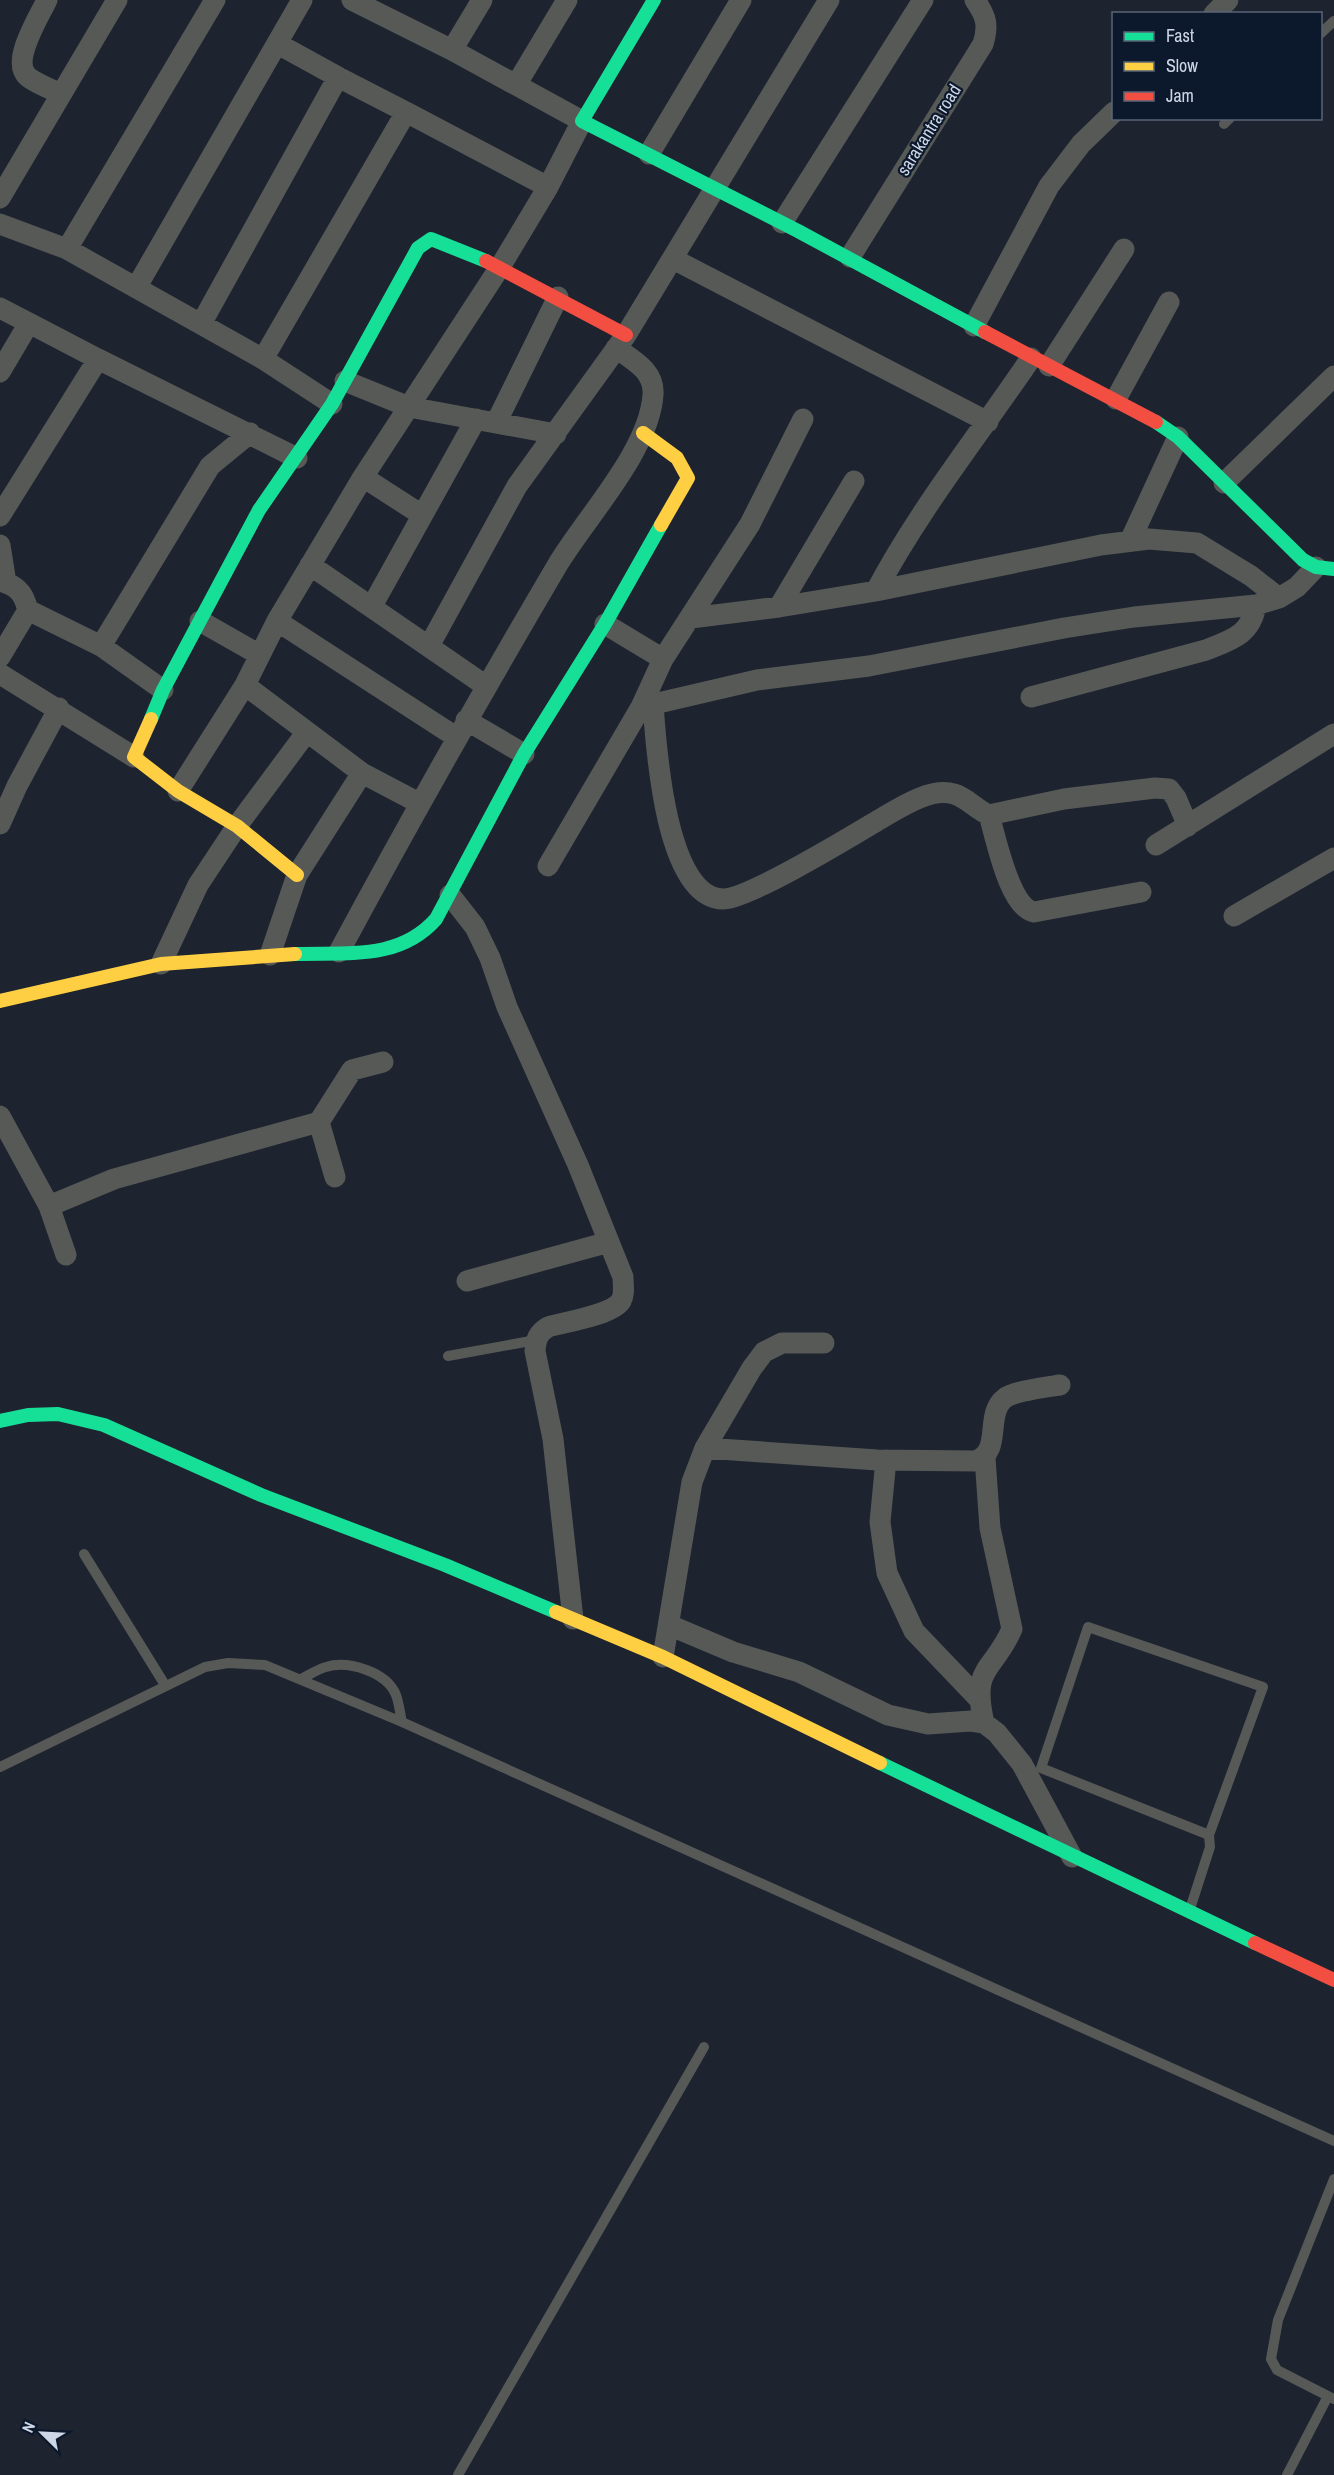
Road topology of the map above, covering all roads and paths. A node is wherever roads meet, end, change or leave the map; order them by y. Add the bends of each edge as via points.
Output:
1 (47, 0) edge
2 (117, 0) edge
3 (215, 0) edge
4 (302, 0) edge
5 (352, 0) edge
6 (482, 0) edge
7 (567, 0) edge
8 (654, 0) edge
9 (741, 0) edge
10 (829, 0) edge
11 (923, 0) edge
12 (975, 0) edge
13 (1228, 0) edge
14 (1216, 12) edge
15 (1334, 21) edge
16 (1322, 32) edge
17 (278, 44) junction
18 (452, 50) junction
19 (338, 77) junction
20 (516, 85) junction
21 (61, 94) junction
22 (406, 112) junction
23 (1112, 113) edge
24 (582, 122) junction
25 (650, 154) junction
26 (548, 187) junction
27 (715, 190) junction
28 (0, 198) edge
29 (0, 224) edge
30 (782, 224) junction
31 (67, 249) junction
32 (1124, 249) dead end
33 (850, 257) junction
34 (673, 259) junction
35 (500, 267) junction
36 (136, 288) junction
37 (558, 297) junction
38 (1169, 302) dead end
39 (0, 308) edge
40 (29, 322) junction
41 (201, 324) junction
42 (974, 326) junction
43 (621, 341) junction
44 (98, 359) junction
45 (263, 359) junction
46 (1040, 362) junction
47 (0, 372) edge
48 (1334, 376) edge
49 (345, 381) junction
50 (1116, 399) junction
51 (332, 404) junction
52 (409, 407) junction
53 (476, 419) junction
54 (803, 419) dead end
55 (497, 422) junction
56 (988, 422) junction
57 (249, 433) junction
58 (643, 433) junction
59 (556, 434) junction
60 (1178, 437) junction
61 (297, 458) junction
62 (363, 477) junction
63 (854, 481) dead end
64 (1224, 483) junction
65 (422, 515) junction
66 (0, 516) edge
67 (1130, 541) junction
68 (0, 545) edge
69 (310, 565) junction
70 (1325, 568) edge
71 (3, 583) edge
72 (876, 591) junction
73 (1279, 598) junction
74 (1256, 605) junction
75 (372, 606) junction
76 (779, 607) junction
77 (28, 610) junction
78 (691, 618) junction
79 (200, 621) junction
80 (277, 621) junction
81 (605, 624) junction
82 (101, 646) junction
83 (429, 646) junction
84 (261, 655) junction
85 (0, 657) edge
86 (663, 659) junction
87 (0, 674) edge
88 (245, 686) junction
89 (486, 686) junction
90 (163, 690) junction
91 (1031, 697) dead end
92 (647, 705) junction
93 (59, 708) junction
94 (461, 728) junction
95 (306, 733) junction
96 (1334, 734) edge
97 (524, 754) junction
98 (134, 757) junction
99 (362, 773) junction
100 (178, 790) junction
101 (419, 803) junction
102 (989, 815) junction
103 (0, 824) edge
104 (237, 826) junction
105 (1188, 826) junction
106 (1156, 845) dead end
107 (1334, 858) edge
108 (548, 866) dead end
109 (297, 875) junction
110 (1141, 892) dead end
111 (450, 895) junction
112 (1234, 916) dead end
113 (339, 952) junction
114 (270, 956) junction
115 (161, 964) junction
116 (0, 1001) edge
117 (383, 1062) dead end
118 (0, 1116) edge
119 (319, 1122) junction
120 (5, 1138) edge
121 (335, 1177) dead end
122 (49, 1206) junction
123 (609, 1242) junction
124 (66, 1255) dead end
125 (467, 1281) dead end
126 (536, 1341) junction
127 (824, 1343) dead end
128 (448, 1356) dead end
129 (1060, 1385) dead end
130 (0, 1421) edge
131 (705, 1448) junction
132 (985, 1458) junction
133 (886, 1460) junction
134 (84, 1554) dead end
135 (573, 1619) junction
136 (669, 1625) junction
137 (663, 1657) junction
138 (301, 1679) junction
139 (165, 1685) junction
140 (979, 1699) junction
141 (402, 1722) junction
142 (984, 1723) junction
143 (0, 1767) edge
144 (1209, 1835) junction
145 (1072, 1857) junction
146 (1189, 1912) junction
147 (1334, 1980) edge
148 (704, 2047) dead end
149 (1334, 2141) edge
150 (1334, 2179) edge
151 (1331, 2397) edge
152 (458, 2475) edge
153 (1287, 2475) edge

1 - 21 street via 26,44 22,70
2 - 21 street
3 - 31 street
4 - 17 street
5 - 18 street
6 - 18 street
7 - 20 street
8 - 24 street
9 - 25 street
10 - 27 street
11 - 30 street
12 - 33 street, sarakantra road via 988,27 983,44
13 - 14 street
15 - 16 lane
17 - 19 street
17 - 36 street
18 - 20 street
19 - 22 street
19 - 41 street
20 - 24 street
21 - 28 street
22 - 26 street
22 - 45 street
23 - 42 street via 1081,144 1049,186
24 - 25 street
24 - 26 street
25 - 27 street
26 - 35 street
27 - 30 street
27 - 34 street
29 - 31 street
30 - 33 street
31 - 36 street
32 - 46 street
33 - 42 street
34 - 43 street
34 - 56 street
35 - 37 street
35 - 49 street via 441,241 424,242
35 - 52 street
36 - 41 street
37 - 43 street
37 - 55 street
38 - 50 street
39 - 40 street
40 - 44 street
40 - 47 street
41 - 45 street
42 - 46 street
43 - 58 street via 650,375 654,392
43 - 59 street
44 - 57 street
44 - 66 street
45 - 51 street
46 - 50 street
46 - 56 street
48 - 64 street
49 - 51 street
49 - 52 street
50 - 60 street
51 - 61 street
52 - 53 street
52 - 62 street
53 - 55 street
53 - 65 street
54 - 78 street via 750,524
55 - 59 street
56 - 72 street via 938,489
57 - 61 street
57 - 82 street via 210,465
58 - 81 street via 682,462 688,478
58 - 89 street via 619,476 569,546
59 - 83 street via 517,486
60 - 64 street
60 - 67 street
61 - 79 street via 259,510
62 - 65 street
62 - 69 street
63 - 76 street
64 - 70 street via 1303,560
65 - 75 street
67 - 72 street
67 - 73 street via 1197,543
68 - 71 street
69 - 75 street
69 - 80 street
70 - 73 street
71 - 77 street via 15,586 24,595
72 - 76 street
73 - 74 street
74 - 91 street via 1249,627 1206,650
74 - 92 street via 1064,628 912,658 757,680
75 - 83 street
76 - 78 street
77 - 82 street
77 - 85 street
78 - 86 street
79 - 84 street
79 - 90 street
80 - 84 street
80 - 94 street
81 - 86 street
81 - 97 street
82 - 90 street
83 - 89 street
84 - 88 street
86 - 92 street
87 - 93 street
88 - 95 street
88 - 100 street
89 - 94 street
90 - 98 street
92 - 102 street via 660,786 679,857 692,880 710,895 723,899 743,894 906,804 937,793 954,794
92 - 108 street
93 - 98 street
93 - 103 street
94 - 97 street
94 - 101 street
95 - 99 street
95 - 104 street
96 - 105 street
97 - 111 street
98 - 100 street
99 - 101 street
99 - 109 street
100 - 104 street
101 - 113 street
102 - 105 street via 1064,799 1155,788 1169,789
102 - 110 street via 1012,890 1028,911
104 - 109 street
104 - 115 street via 198,885
105 - 106 street
107 - 112 street
109 - 114 street
111 - 113 street via 436,919 409,944 380,951
111 - 123 street via 475,927 490,958 507,1007
113 - 114 street
114 - 115 street
115 - 116 street
117 - 119 street via 352,1070
118 - 120 street
119 - 121 street
119 - 122 street via 114,1179
120 - 122 street
122 - 124 street
123 - 125 street
123 - 126 street via 623,1277 620,1303 609,1311 548,1327
126 - 128 lane
126 - 135 street via 553,1439
127 - 131 street via 782,1343 764,1352
129 - 132 street via 1007,1396 999,1405
130 - 135 street via 58,1414 104,1425 261,1495
131 - 133 street
131 - 136 street via 692,1482
132 - 133 street
132 - 140 street via 990,1528 1012,1629 980,1680
133 - 140 street via 880,1521 887,1573 914,1631
134 - 139 lane
135 - 137 street
136 - 137 street
136 - 142 street via 733,1652 799,1672 888,1716 928,1724
137 - 145 street
138 - 139 lane via 265,1665 228,1663 205,1666
138 - 141 lane
138 - 141 lane via 327,1666 348,1664 368,1671 383,1679 395,1693
139 - 143 lane
140 - 142 street
141 - 149 lane
142 - 145 street via 1022,1764
144 - 144 lane via 1041,1768 1088,1627 1263,1687
144 - 146 lane via 1210,1847
145 - 146 street
146 - 147 street
148 - 152 lane
150 - 151 lane via 1278,2320 1271,2359 1277,2370
151 - 153 lane

